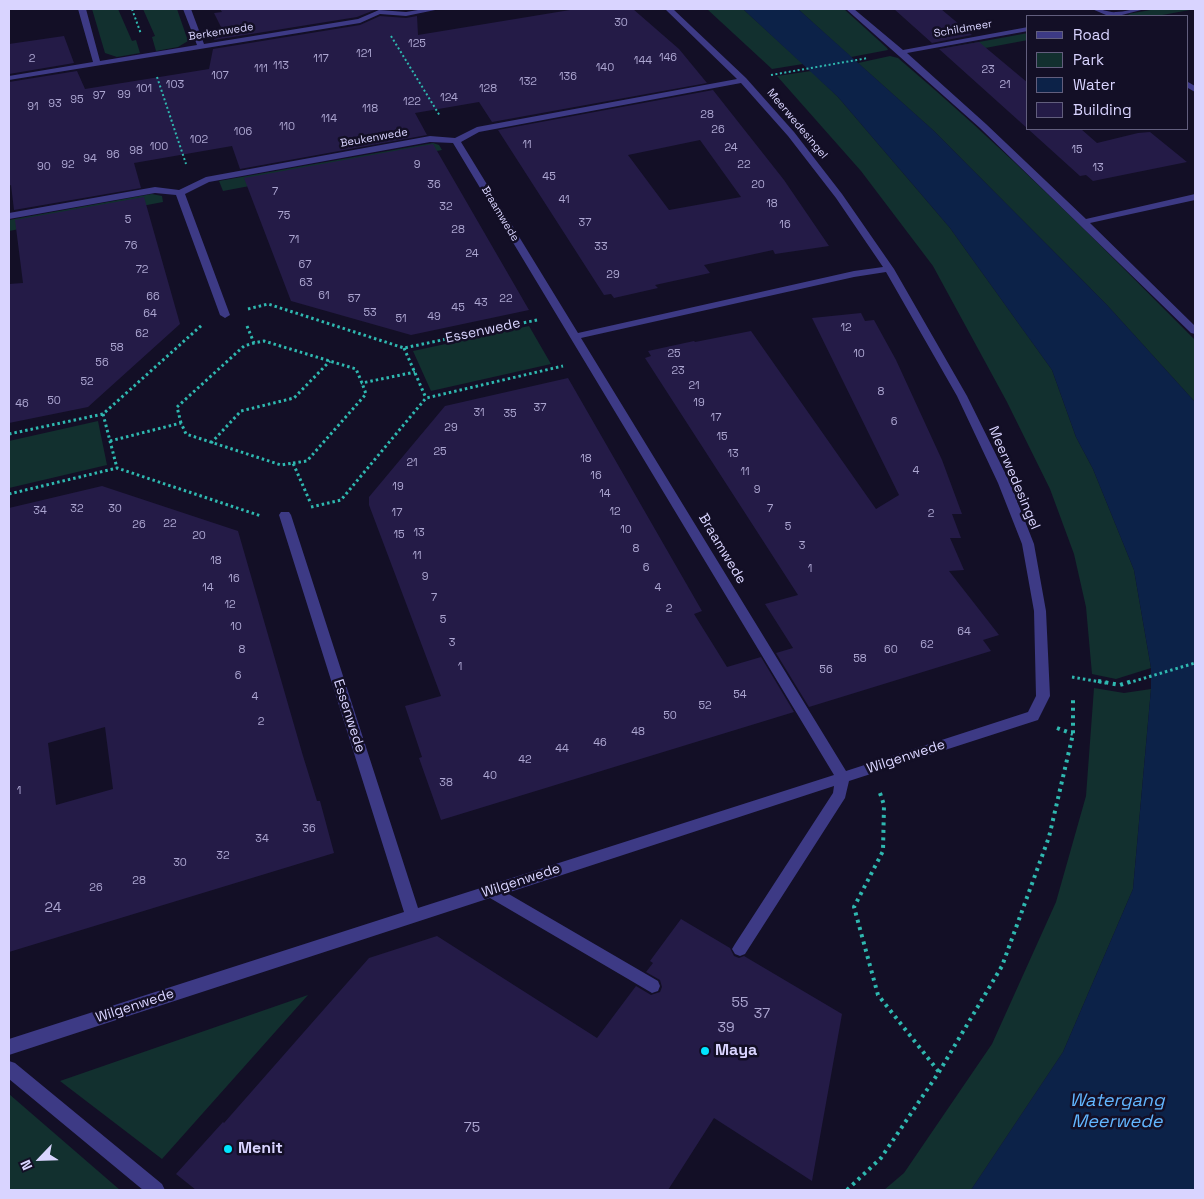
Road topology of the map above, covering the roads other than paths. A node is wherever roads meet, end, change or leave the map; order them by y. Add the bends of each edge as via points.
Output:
1 (82, 9) edge
2 (187, 9) edge
3 (436, 9) edge
4 (669, 9) edge
5 (850, 9) edge
6 (1096, 9) edge
7 (1141, 9) edge
8 (378, 10) edge
9 (1110, 15) edge
10 (1026, 29) edge
11 (201, 46) junction
12 (902, 52) junction
13 (97, 63) junction
14 (9, 78) edge
15 (744, 80) junction
16 (456, 142) junction
17 (180, 193) junction
18 (1195, 197) edge
19 (9, 216) edge
20 (1084, 222) junction
21 (889, 269) junction
22 (224, 314) road end
23 (1195, 331) edge
24 (576, 336) junction
25 (285, 515) road end
26 (1033, 716) joint
27 (843, 778) junction
28 (492, 891) junction
29 (413, 916) junction
30 (740, 949) dead end
31 (652, 986) dead end
32 (9, 1047) edge
33 (9, 1069) edge
34 (156, 1190) edge

1 - 13 street
2 - 11 street
3 - 8 street, Berkenwede via 406,14
4 - 15 street, Meerwedesingel
5 - 12 street
6 - 9 street
7 - 9 street
8 - 11 street, Berkenwede via 360,21
10 - 12 street, Schildmeer
11 - 13 street, Berkenwede
12 - 20 street
13 - 14 street, Berkenwede
15 - 16 street via 477,130
15 - 21 street, Meerwedesingel via 839,196
16 - 17 street, Beukenwede via 430,139 206,180
16 - 24 street, Braamwede
17 - 19 street via 155,190
17 - 22 street
18 - 20 street
20 - 23 street
21 - 24 street
21 - 26 street, Meerwedesingel via 962,396 1004,483 1028,544 1040,611 1043,696
24 - 27 street, Braamwede
25 - 29 street, Essenwede
26 - 27 street, Wilgenwede
27 - 28 street, Wilgenwede
27 - 30 street via 840,794
28 - 29 street, Wilgenwede
28 - 31 street
29 - 32 street, Wilgenwede
33 - 34 street

